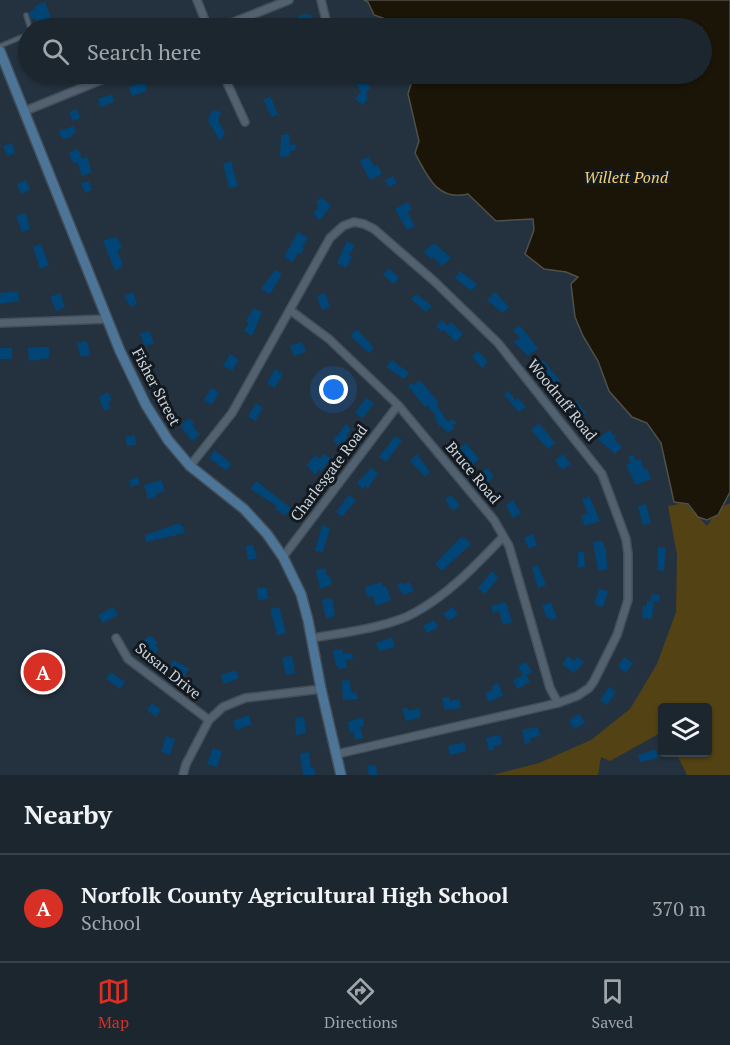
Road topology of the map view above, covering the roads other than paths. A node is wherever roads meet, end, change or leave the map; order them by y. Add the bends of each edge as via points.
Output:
1 (197, 0) edge
2 (289, 0) edge
3 (321, 0) edge
4 (26, 15) dead end
5 (28, 18) edge
6 (204, 18) edge
7 (244, 18) edge
8 (326, 18) edge
9 (18, 38) edge
10 (0, 46) edge
11 (0, 51) edge
12 (91, 84) edge
13 (228, 84) edge
14 (25, 111) junction
15 (245, 122) dead end
16 (290, 310) junction
17 (108, 319) junction
18 (0, 323) edge
19 (398, 405) junction
20 (190, 466) junction
21 (504, 537) junction
22 (283, 557) junction
23 (116, 638) dead end
24 (312, 638) junction
25 (321, 689) junction
26 (558, 704) junction
27 (209, 720) junction
28 (338, 754) junction
29 (183, 775) edge
30 (341, 775) edge

1 - 6 street
2 - 7 street
3 - 8 street
4 - 5 lane
9 - 10 lane
11 - 14 main road, Fisher Street
12 - 14 street
13 - 15 street
14 - 17 main road, Fisher Street
16 - 19 street, Bruce Road via 329,339
16 - 20 street, Woodruff Road via 232,413
16 - 26 street, Woodruff Road via 337,230 354,222 374,229 498,343 602,474 626,539 628,600 617,635 594,681 577,696
17 - 18 street
17 - 20 main road, Fisher Street via 146,405
19 - 21 street, Bruce Road
19 - 22 street, Charlesgate Road
20 - 22 main road, Fisher Street via 244,509
21 - 24 street via 459,582 414,614
21 - 26 street, Bruce Road
22 - 24 main road, Fisher Street via 301,594
23 - 27 street, Susan Drive via 128,659
24 - 25 main road, Fisher Street
25 - 27 street via 245,698 223,707
25 - 28 main road, Fisher Street
26 - 28 street, Woodruff Road
27 - 29 street
28 - 30 main road, Fisher Street

